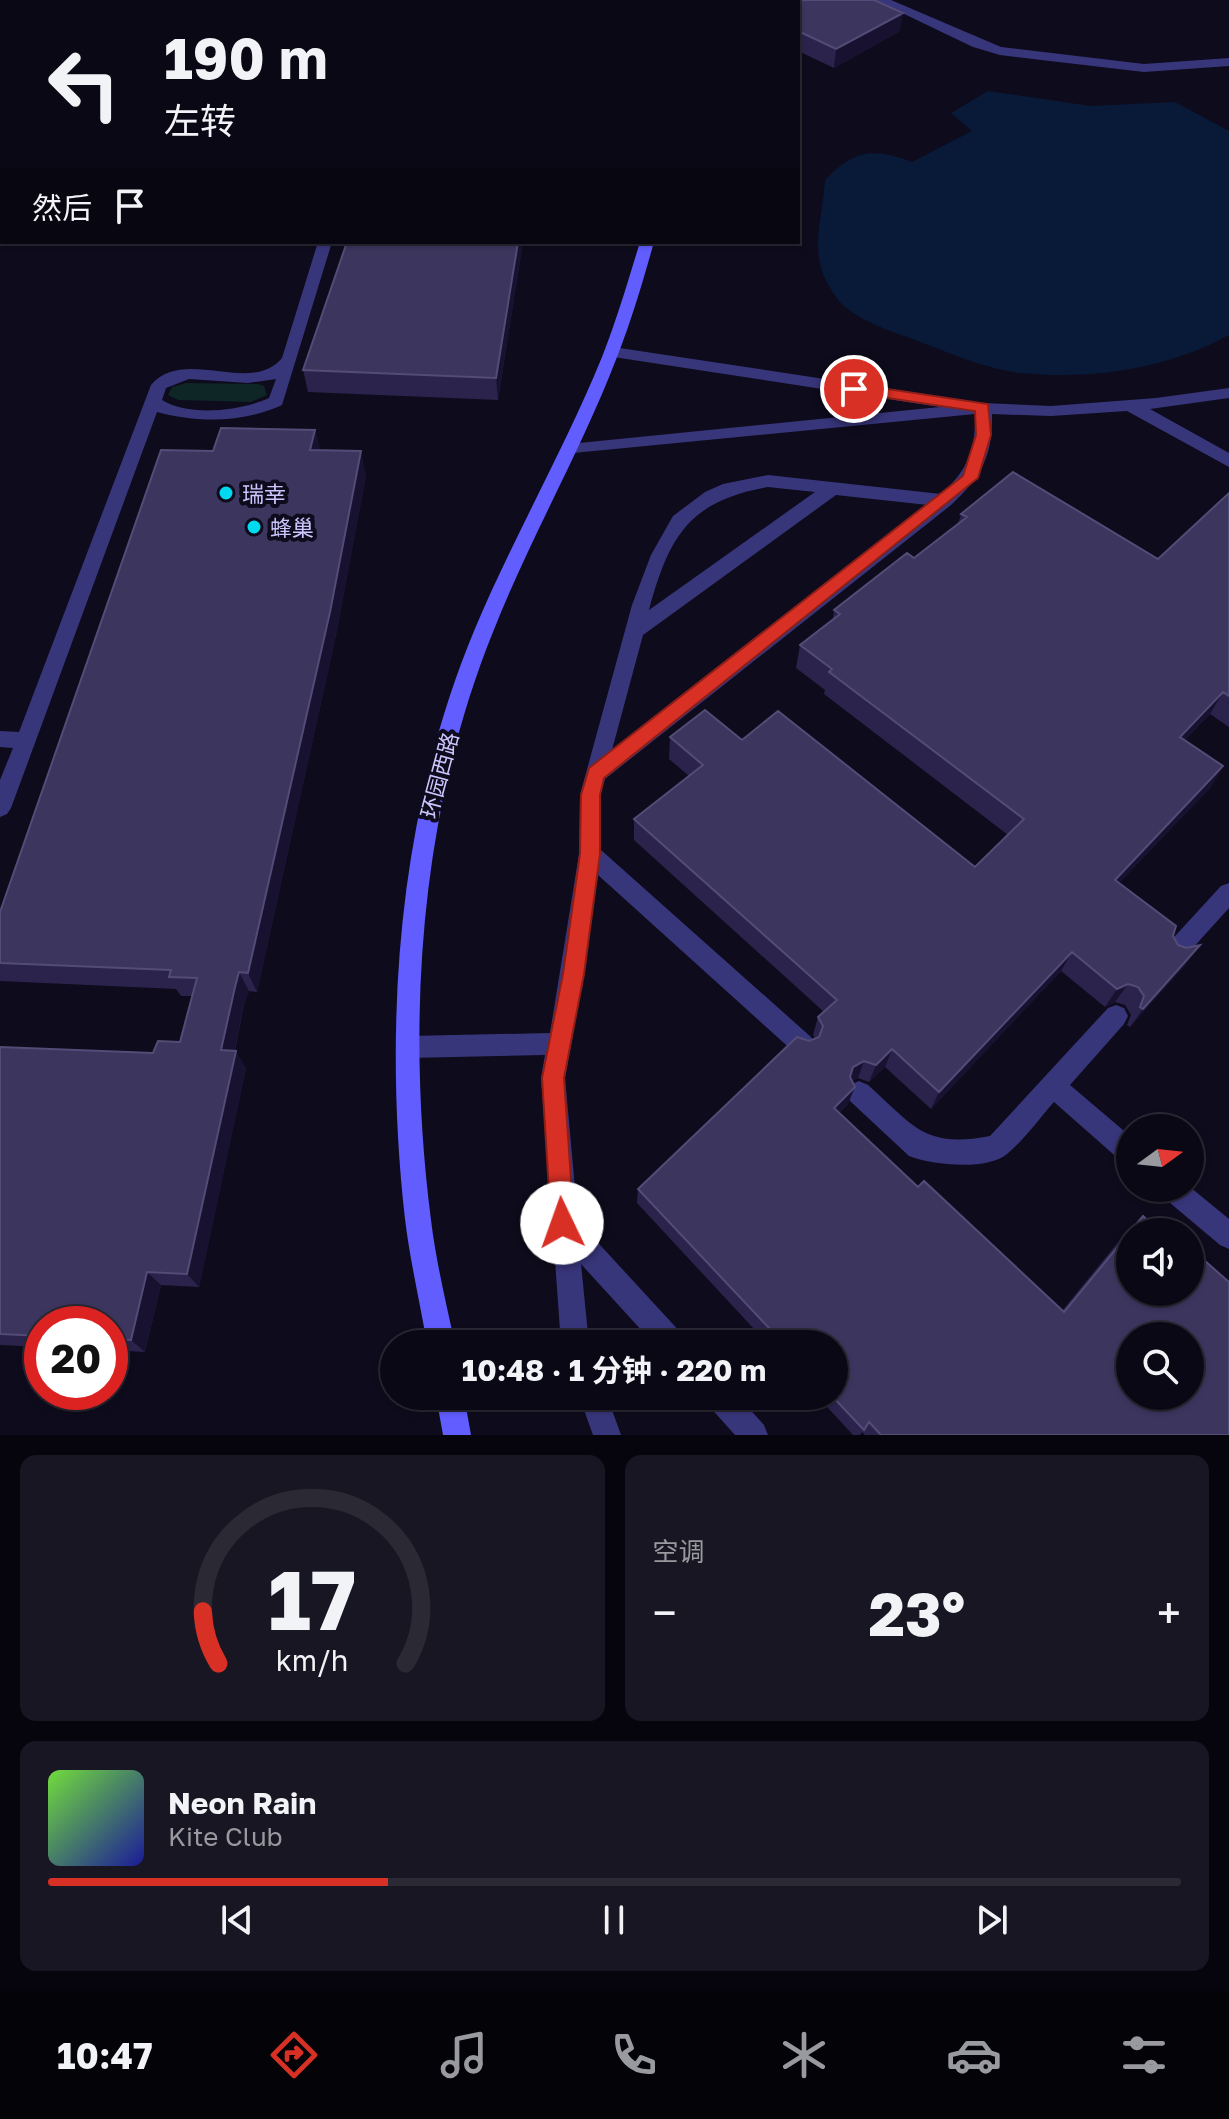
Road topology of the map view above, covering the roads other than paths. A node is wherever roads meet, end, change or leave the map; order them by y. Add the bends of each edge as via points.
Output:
1 (881, 0) edge
2 (1229, 62) edge
3 (324, 244) edge
4 (646, 244) edge
5 (613, 352) junction
6 (290, 359) junction
7 (1229, 393) edge
8 (152, 401) junction
9 (1130, 405) junction
10 (983, 408) junction
11 (569, 450) junction
12 (1229, 461) edge
13 (833, 488) junction
14 (945, 501) junction
15 (634, 631) junction
16 (0, 739) edge
17 (26, 740) junction
18 (596, 774) junction
19 (0, 808) edge
20 (590, 854) junction
21 (1229, 893) edge
22 (1173, 954) edge
23 (1116, 1016) edge
24 (558, 1044) junction
25 (803, 1045) edge
26 (409, 1047) junction
27 (1053, 1086) junction
28 (859, 1093) edge
29 (1116, 1140) edge
30 (1189, 1202) edge
31 (562, 1223) junction
32 (1229, 1236) edge
33 (438, 1330) edge
34 (573, 1330) edge
35 (659, 1330) edge
36 (453, 1410) edge
37 (598, 1410) edge
38 (732, 1410) edge
39 (457, 1435) edge
40 (607, 1435) edge
41 (754, 1435) edge

1 - 2 lane via 1000,51 1144,68
3 - 6 lane
4 - 5 street, 环园西路
5 - 10 lane
5 - 11 street, 环园西路
6 - 8 lane via 282,371 266,377 171,377 159,385
6 - 8 lane via 276,401 256,411 170,411
7 - 9 lane
8 - 17 lane
9 - 10 lane via 1051,411
9 - 12 lane
10 - 11 lane
10 - 14 lane via 984,435 970,478
11 - 26 street, 环园西路 via 462,688 425,828 407,998
13 - 14 lane
13 - 15 lane
13 - 15 lane via 748,483 693,507 664,545
14 - 18 lane
15 - 18 lane
16 - 17 lane
17 - 19 lane
18 - 20 lane via 590,795
20 - 24 lane
20 - 25 lane
21 - 22 lane
23 - 27 lane
24 - 26 lane
24 - 31 lane via 553,1078
26 - 33 street, 环园西路 via 416,1204
27 - 28 lane via 997,1147 967,1153 918,1147
27 - 29 lane
30 - 32 lane
31 - 34 lane
31 - 35 lane
36 - 39 street
37 - 40 lane
38 - 41 lane

